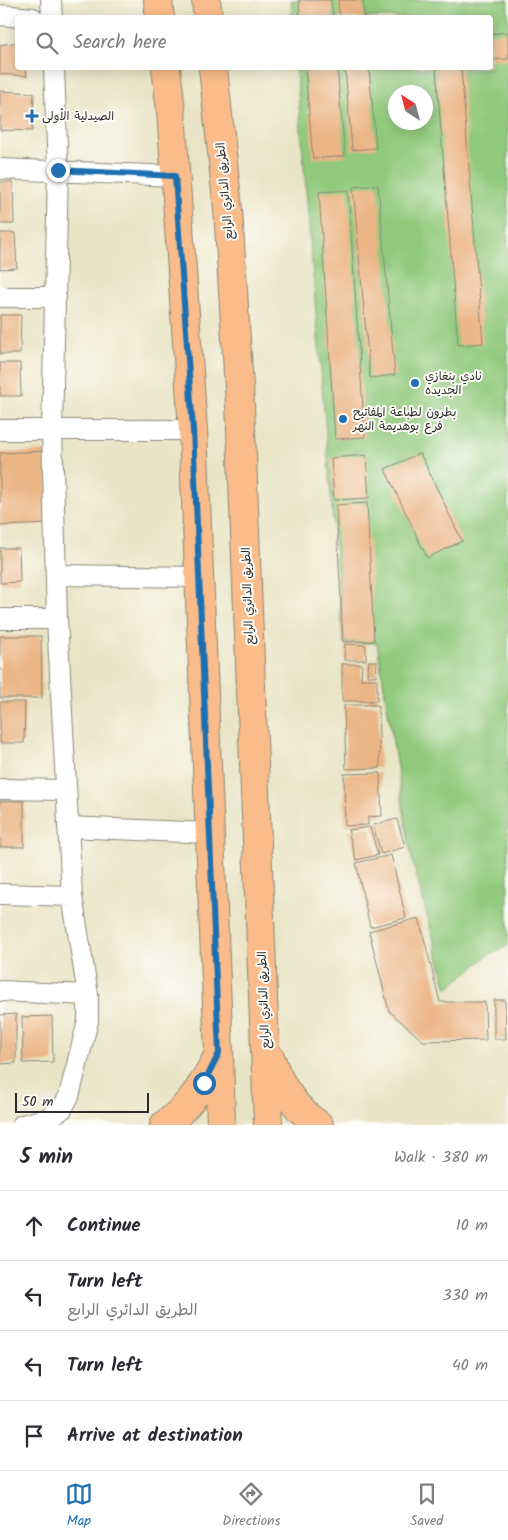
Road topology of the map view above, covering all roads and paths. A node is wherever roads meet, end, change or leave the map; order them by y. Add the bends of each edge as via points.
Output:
1 (51, 0) edge
2 (158, 0) edge
3 (206, 0) edge
4 (0, 15) edge
5 (52, 15) edge
6 (160, 15) edge
7 (208, 15) edge
8 (15, 16) edge
9 (54, 70) edge
10 (166, 70) edge
11 (213, 70) edge
12 (0, 169) edge
13 (58, 170) junction
14 (175, 176) junction
15 (0, 297) edge
16 (56, 298) junction
17 (0, 430) edge
18 (52, 430) junction
19 (193, 430) junction
20 (57, 575) junction
21 (199, 577) junction
22 (0, 619) edge
23 (58, 619) junction
24 (0, 789) edge
25 (66, 790) junction
26 (68, 827) junction
27 (209, 833) junction
28 (0, 894) edge
29 (72, 896) junction
30 (0, 991) edge
31 (88, 995) junction
32 (265, 1041) junction
33 (219, 1053) junction
34 (22, 1125) edge
35 (164, 1125) edge
36 (221, 1125) edge
37 (268, 1125) edge
38 (319, 1125) edge

1 - 5 street
2 - 6 main road
3 - 7 main road
4 - 8 street
9 - 13 street
10 - 14 main road
11 - 32 main road, الطريق الدائري الرابع via 228,210 239,394
12 - 13 street
13 - 14 street
13 - 16 street
14 - 19 main road
15 - 16 street
16 - 18 street
17 - 18 street
18 - 19 street
18 - 20 street
19 - 21 main road
20 - 21 street
20 - 23 street
21 - 27 main road
22 - 23 street
23 - 25 street
24 - 25 street
25 - 26 street
26 - 27 street
26 - 29 street
27 - 33 main road
28 - 29 street
29 - 31 street
30 - 31 street
31 - 34 street via 88,1021 69,1096 62,1109 46,1119
32 - 37 main road, الطريق الدائري الرابع
32 - 38 main road via 277,1077 289,1096
33 - 35 main road via 190,1102
33 - 36 main road

